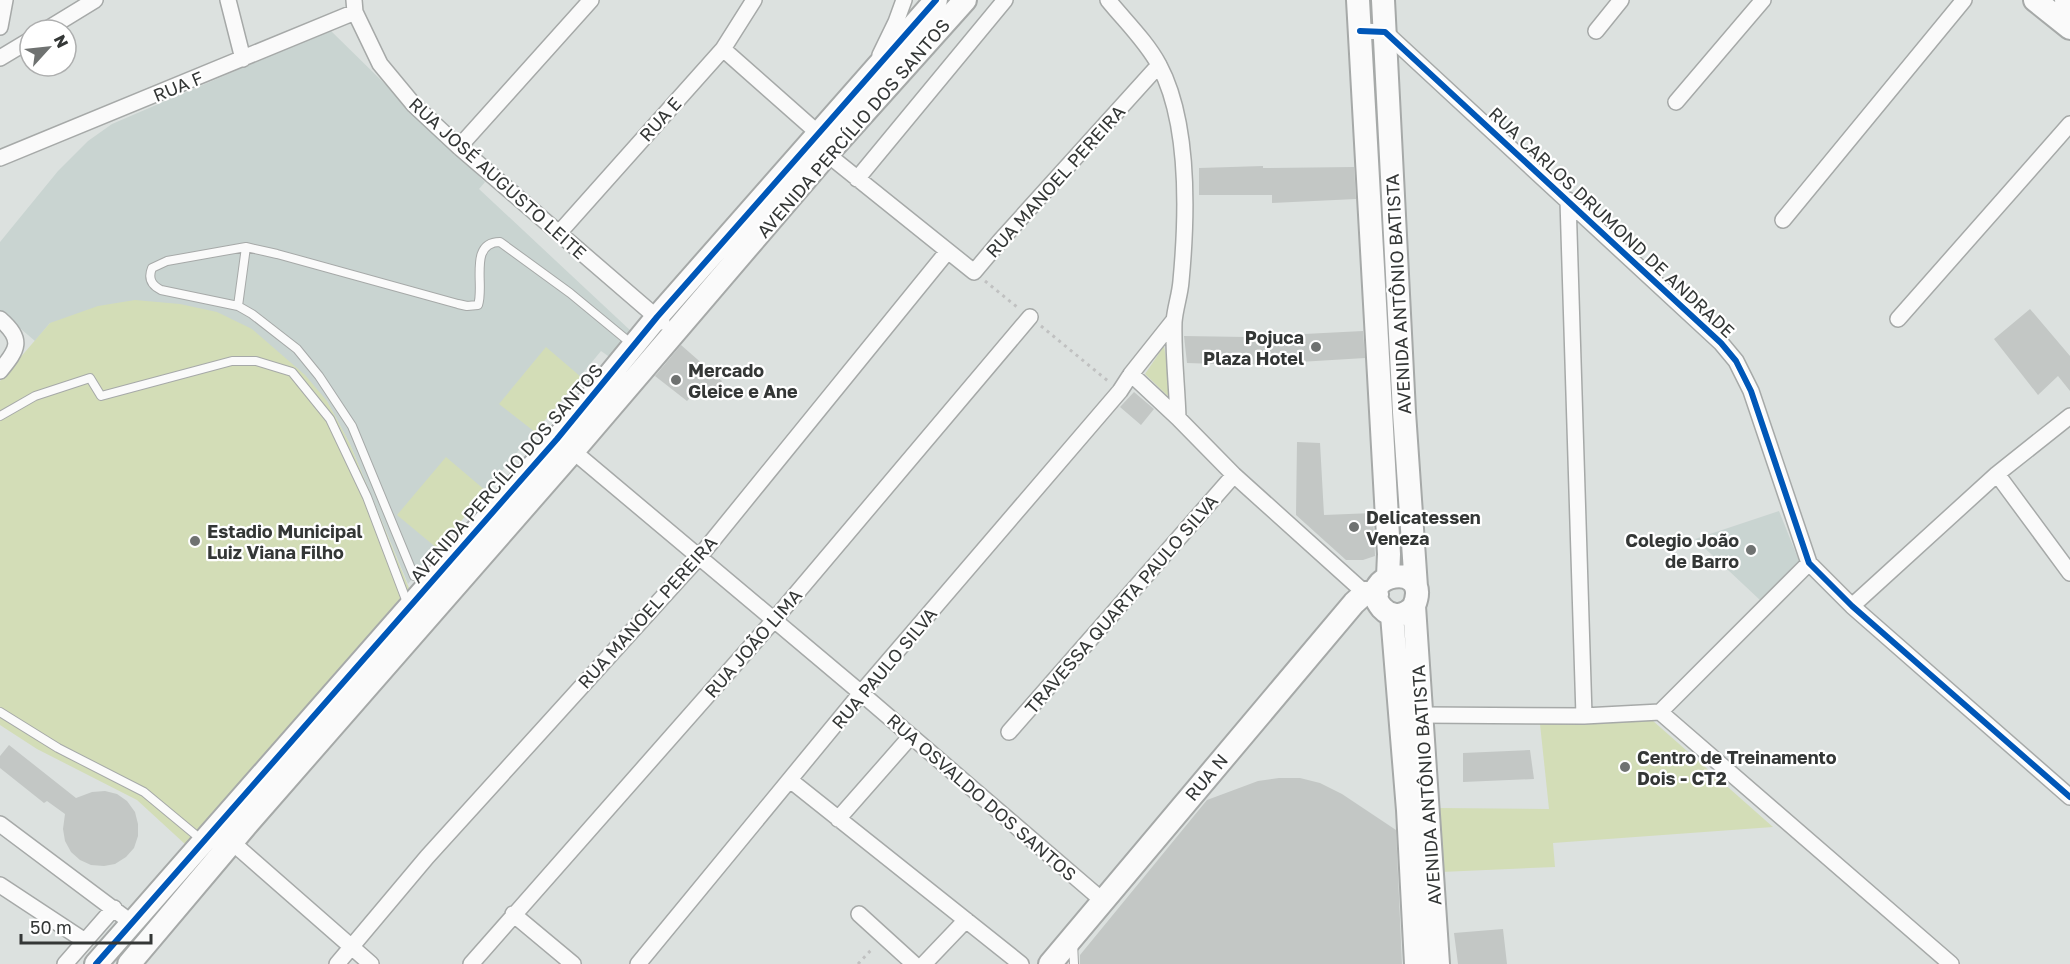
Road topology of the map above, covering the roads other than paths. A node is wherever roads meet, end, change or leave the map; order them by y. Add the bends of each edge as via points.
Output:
1 (5, 0) edge
2 (95, 0) edge
3 (228, 0) edge
4 (591, 0) edge
5 (754, 0) edge
6 (904, 0) edge
7 (936, 0) edge
8 (965, 0) edge
9 (1005, 0) edge
10 (1108, 0) edge
11 (1359, 0) edge
12 (1383, 0) edge
13 (1621, 0) edge
14 (1763, 0) edge
15 (1964, 0) edge
16 (2035, 0) edge
17 (2066, 0) edge
18 (2070, 4) edge
19 (355, 6) edge
20 (66, 18) edge
21 (0, 27) edge
22 (2070, 28) edge
23 (1360, 31) junction
24 (1596, 31) dead end
25 (1385, 32) junction
26 (18, 47) edge
27 (723, 49) junction
28 (0, 58) edge
29 (243, 59) junction
30 (1159, 65) junction
31 (873, 88) junction
32 (1676, 102) dead end
33 (2070, 124) edge
34 (818, 133) junction
35 (459, 147) junction
36 (827, 154) junction
37 (0, 158) edge
38 (857, 179) junction
39 (1568, 200) junction
40 (1784, 220) dead end
41 (559, 233) junction
42 (246, 247) junction
43 (947, 252) junction
44 (238, 306) junction
45 (1030, 317) road end
46 (1898, 319) dead end
47 (2, 320) edge
48 (1174, 320) junction
49 (665, 325) junction
50 (634, 346) junction
51 (0, 371) edge
52 (1131, 374) junction
53 (0, 416) edge
54 (2070, 416) edge
55 (1178, 418) junction
56 (566, 445) junction
57 (1997, 474) junction
58 (1234, 475) junction
59 (700, 556) junction
60 (1809, 563) junction
61 (2070, 573) edge
62 (452, 575) junction
63 (414, 576) dead end
64 (1377, 588) junction
65 (1415, 596) junction
66 (1852, 606) junction
67 (409, 609) junction
68 (1392, 615) junction
69 (774, 620) junction
70 (861, 693) junction
71 (0, 712) edge
72 (1660, 712) junction
73 (1423, 715) junction
74 (1584, 716) junction
75 (1009, 732) dead end
76 (911, 736) junction
77 (790, 780) junction
78 (2070, 797) edge
79 (1418, 809) junction
80 (838, 819) junction
81 (0, 824) edge
82 (217, 837) junction
83 (0, 885) edge
84 (1102, 900) junction
85 (114, 908) junction
86 (513, 914) junction
87 (859, 914) dead end
88 (966, 920) junction
89 (144, 921) junction
90 (1073, 936) junction
91 (117, 940) junction
92 (85, 941) junction
93 (351, 948) junction
94 (132, 960) edge
95 (65, 964) edge
96 (96, 964) edge
97 (337, 964) edge
98 (371, 964) edge
99 (471, 964) edge
100 (573, 964) edge
101 (638, 964) edge
102 (914, 964) edge
103 (924, 964) edge
104 (1021, 964) edge
105 (1050, 964) edge
106 (1074, 964) edge
107 (1416, 964) edge
108 (1438, 964) edge
109 (1951, 964) edge

1 - 21 street
2 - 20 street
3 - 29 street
4 - 35 street
5 - 27 street, RUA E
6 - 31 street
7 - 31 street, AVENIDA PERCÍLIO DOS SANTOS
8 - 31 street, AVENIDA PERCÍLIO DOS SANTOS
9 - 38 street
10 - 30 street, RUA PAULO SILVA
11 - 23 street, AVENIDA ANTÔNIO BATISTA
12 - 25 street, AVENIDA ANTÔNIO BATISTA
13 - 24 street
14 - 32 street
15 - 40 street
16 - 22 street
17 - 18 street
19 - 29 street, RUA F
19 - 35 street, RUA JOSÉ AUGUSTO LEITE via 380,64 414,105
23 - 25 street
23 - 64 street, AVENIDA ANTÔNIO BATISTA via 1389,554
25 - 39 street, RUA CARLOS DRUMOND DE ANDRADE
25 - 65 street, AVENIDA ANTÔNIO BATISTA
26 - 28 street
27 - 34 street
27 - 41 street, RUA E
29 - 37 street, RUA F
30 - 43 street, RUA MANOEL PEREIRA via 975,272
30 - 48 street, RUA PAULO SILVA via 1178,120 1182,168 1184,246
31 - 34 street, AVENIDA PERCÍLIO DOS SANTOS
31 - 36 street, AVENIDA PERCÍLIO DOS SANTOS
33 - 46 street
34 - 49 street, AVENIDA PERCÍLIO DOS SANTOS
35 - 41 street, RUA JOSÉ AUGUSTO LEITE
36 - 38 street, RUA MANOEL PEREIRA
36 - 49 street, AVENIDA PERCÍLIO DOS SANTOS
38 - 43 street, RUA MANOEL PEREIRA
39 - 60 street, RUA CARLOS DRUMOND DE ANDRADE via 1721,343 1736,362 1751,391
39 - 74 street
41 - 49 street, RUA JOSÉ AUGUSTO LEITE
42 - 44 lane
42 - 44 lane via 167,261 152,268 149,274 160,290
42 - 50 lane via 474,307 480,298 480,258 493,242 500,242 570,292
43 - 59 street, RUA MANOEL PEREIRA
44 - 63 lane via 297,349 320,376 352,426
45 - 69 street, RUA JOÃO LIMA
47 - 51 street via 13,331 17,346
48 - 52 street, RUA PAULO SILVA
48 - 55 street, RUA PAULO SILVA
49 - 50 street, AVENIDA PERCÍLIO DOS SANTOS
49 - 56 street, AVENIDA PERCÍLIO DOS SANTOS
50 - 56 street, AVENIDA PERCÍLIO DOS SANTOS
52 - 55 street
52 - 70 street, RUA PAULO SILVA
53 - 67 lane via 35,396 90,378 101,396 232,361 256,361 292,372 330,418 367,497
54 - 57 street
55 - 58 street
56 - 59 street, RUA OSVALDO DOS SANTOS
56 - 62 street, AVENIDA PERCÍLIO DOS SANTOS
57 - 61 street
57 - 66 street
58 - 64 street
58 - 75 street, TRAVESSA QUARTA PAULO SILVA
59 - 69 street, RUA OSVALDO DOS SANTOS
59 - 93 street, RUA MANOEL PEREIRA via 427,857
60 - 66 street, RUA CARLOS DRUMOND DE ANDRADE
60 - 72 street
62 - 67 street, AVENIDA PERCÍLIO DOS SANTOS
62 - 82 street, AVENIDA PERCÍLIO DOS SANTOS
64 - 65 street via 1401,575 1407,578
64 - 68 street via 1381,607
64 - 84 street, RUA N via 1354,603
65 - 68 street via 1405,614
65 - 73 street, AVENIDA ANTÔNIO BATISTA
66 - 78 street, RUA CARLOS DRUMOND DE ANDRADE
67 - 82 street, AVENIDA PERCÍLIO DOS SANTOS
68 - 79 street, AVENIDA ANTÔNIO BATISTA
69 - 70 street, RUA OSVALDO DOS SANTOS
69 - 86 street, RUA JOÃO LIMA
70 - 76 street, RUA OSVALDO DOS SANTOS
70 - 77 street, RUA PAULO SILVA
71 - 82 lane
72 - 74 street
72 - 109 street
73 - 74 street
73 - 79 street, AVENIDA ANTÔNIO BATISTA
76 - 80 street
76 - 84 street, RUA OSVALDO DOS SANTOS
77 - 80 street
77 - 101 street, RUA PAULO SILVA
79 - 107 street, AVENIDA ANTÔNIO BATISTA
79 - 108 street, AVENIDA ANTÔNIO BATISTA
80 - 88 street
81 - 85 street
82 - 89 street, AVENIDA PERCÍLIO DOS SANTOS
82 - 93 street
83 - 92 street
84 - 90 street, RUA N
85 - 89 street
85 - 92 street
86 - 99 street, RUA JOÃO LIMA
86 - 100 street
87 - 102 street
88 - 103 street
88 - 104 street
89 - 91 street, AVENIDA PERCÍLIO DOS SANTOS
89 - 94 street, AVENIDA PERCÍLIO DOS SANTOS
90 - 105 street, RUA N
90 - 106 lane
91 - 94 street
91 - 96 street, AVENIDA PERCÍLIO DOS SANTOS
92 - 95 street
93 - 97 street, RUA MANOEL PEREIRA
93 - 98 street

